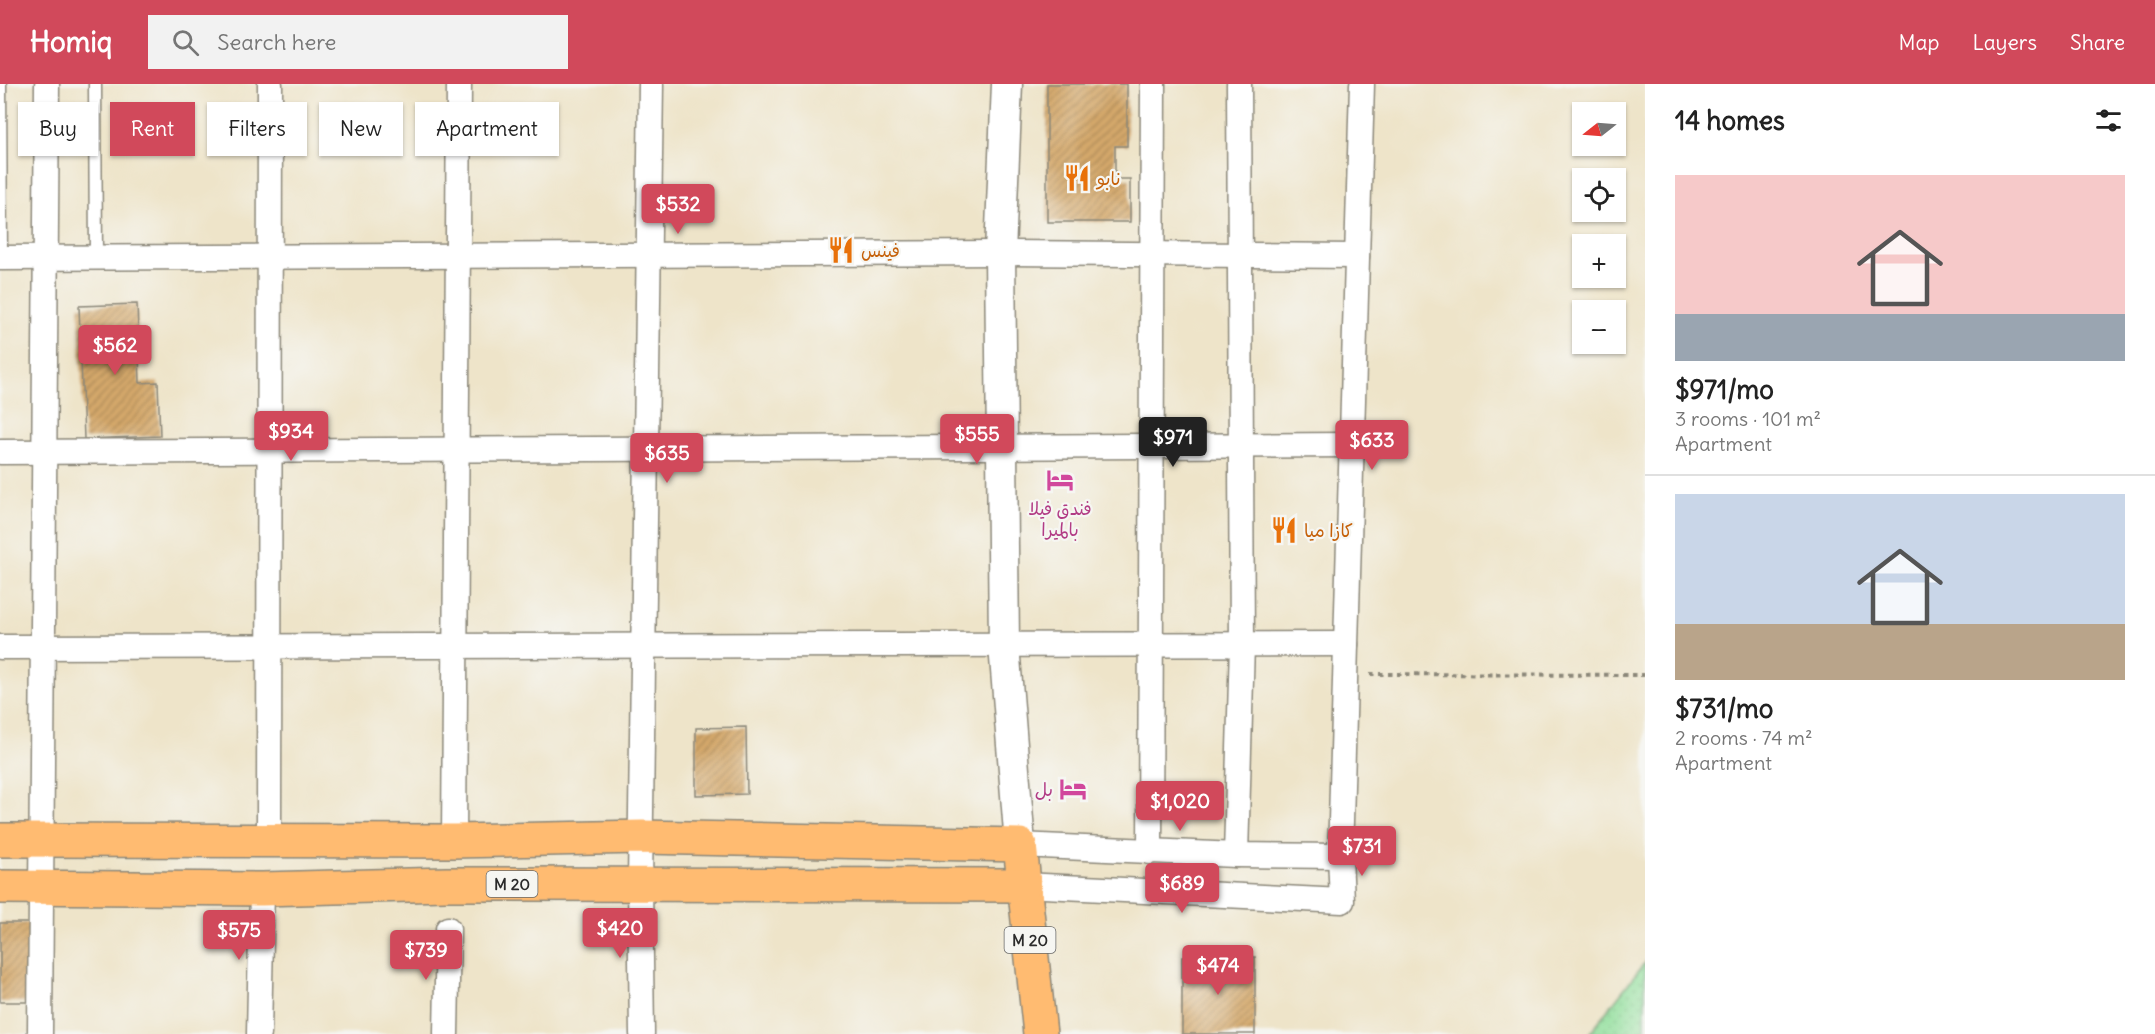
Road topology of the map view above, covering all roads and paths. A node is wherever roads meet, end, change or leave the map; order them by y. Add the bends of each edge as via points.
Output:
1 (0, 84) edge
2 (47, 84) edge
3 (95, 84) edge
4 (270, 84) edge
5 (459, 84) edge
6 (651, 84) edge
7 (1007, 84) edge
8 (1154, 84) edge
9 (1239, 84) edge
10 (1362, 84) edge
11 (1000, 253) junction
12 (1153, 256) junction
13 (1241, 256) junction
14 (1357, 256) junction
15 (270, 257) junction
16 (457, 257) junction
17 (649, 257) junction
18 (0, 258) edge
19 (46, 258) junction
20 (96, 259) junction
21 (1351, 445) junction
22 (1152, 446) junction
23 (1242, 446) junction
24 (1001, 447) junction
25 (455, 449) junction
26 (647, 449) junction
27 (44, 451) junction
28 (270, 451) junction
29 (0, 452) edge
30 (1242, 644) junction
31 (1346, 644) junction
32 (644, 645) junction
33 (1004, 645) junction
34 (1151, 645) junction
35 (0, 646) edge
36 (43, 646) junction
37 (271, 646) junction
38 (454, 646) junction
39 (1345, 674) junction
40 (1645, 675) edge
41 (642, 837) junction
42 (0, 840) edge
43 (42, 840) junction
44 (269, 841) junction
45 (454, 841) junction
46 (1020, 845) junction
47 (1150, 852) junction
48 (1236, 855) junction
49 (1340, 856) junction
50 (640, 884) junction
51 (1024, 885) junction
52 (0, 886) edge
53 (41, 886) junction
54 (262, 889) junction
55 (448, 929) dead end
56 (40, 1034) edge
57 (259, 1034) edge
58 (446, 1034) edge
59 (642, 1034) edge
60 (1040, 1034) edge

1 - 18 lane
2 - 19 street
3 - 20 lane
4 - 15 street
5 - 16 street
6 - 17 street
7 - 11 street
8 - 12 street
9 - 13 street
10 - 14 street
11 - 12 street
11 - 17 street
11 - 24 street
12 - 13 street
12 - 22 street
13 - 14 street
13 - 23 street
14 - 21 street
15 - 16 street
15 - 20 street
15 - 28 street
16 - 17 street
16 - 25 street
17 - 26 street
18 - 19 street
19 - 20 street
19 - 27 street
21 - 23 street
21 - 31 street
22 - 23 street
22 - 24 street
22 - 34 street
23 - 30 street
24 - 26 street
24 - 33 street
25 - 26 street
25 - 28 street
25 - 38 street
26 - 32 street
27 - 28 street
27 - 29 street
27 - 36 street
28 - 37 street
30 - 31 street
30 - 34 street
30 - 48 street
31 - 39 street
32 - 33 street
32 - 38 street
32 - 41 street
33 - 34 street
33 - 46 street
34 - 47 street
35 - 36 street
36 - 37 street
36 - 43 street
37 - 38 street
37 - 44 street
38 - 45 street
39 - 40 path
39 - 49 street
41 - 45 main road
41 - 46 main road
41 - 50 street
42 - 43 main road
43 - 44 main road
43 - 53 street
44 - 45 main road
46 - 47 street
46 - 51 main road, M 20
47 - 48 street
48 - 49 street
49 - 51 street via 1342,901
50 - 51 main road, M 20
50 - 54 main road, M 20
50 - 59 street
51 - 60 main road, M 20
52 - 53 main road, M 20
53 - 54 main road, M 20
53 - 56 street
54 - 57 street
55 - 58 street

